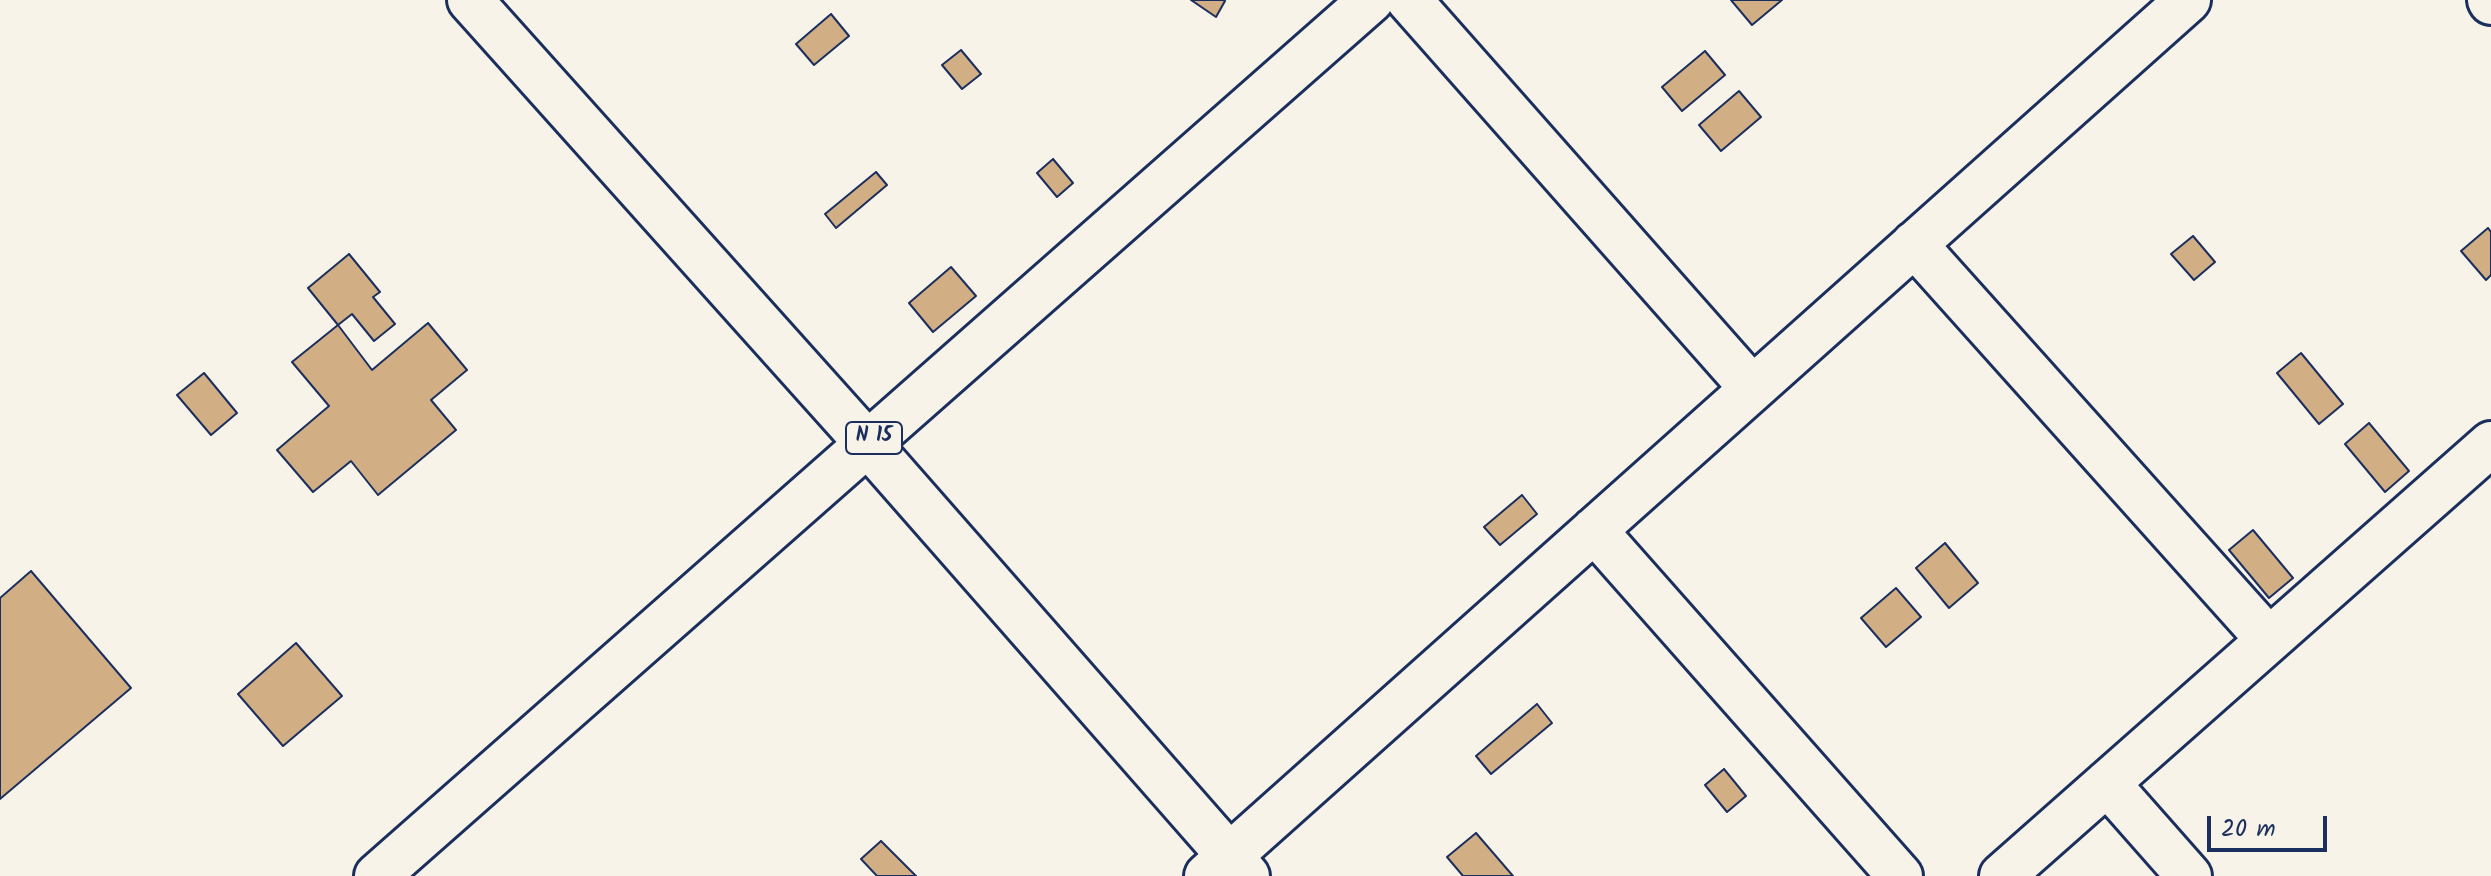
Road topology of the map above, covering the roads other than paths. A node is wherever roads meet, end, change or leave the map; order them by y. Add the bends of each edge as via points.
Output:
1 (470, 0) edge
2 (1371, 0) edge
3 (1409, 0) edge
4 (2188, 0) edge
5 (1914, 244) junction
6 (1752, 388) junction
7 (868, 444) junction
8 (2491, 444) edge
9 (1594, 530) junction
10 (2269, 640) junction
11 (2107, 783) junction
12 (1228, 869) edge
13 (377, 876) edge
14 (1900, 876) edge
15 (2002, 876) edge
16 (2189, 876) edge

1 - 7 street
2 - 7 street, N 15
3 - 6 street
4 - 5 street
5 - 6 street
5 - 10 street
6 - 9 street
7 - 12 street
7 - 13 street, N 15
8 - 10 street
9 - 12 street
9 - 14 street
10 - 11 street
11 - 15 street
11 - 16 street

